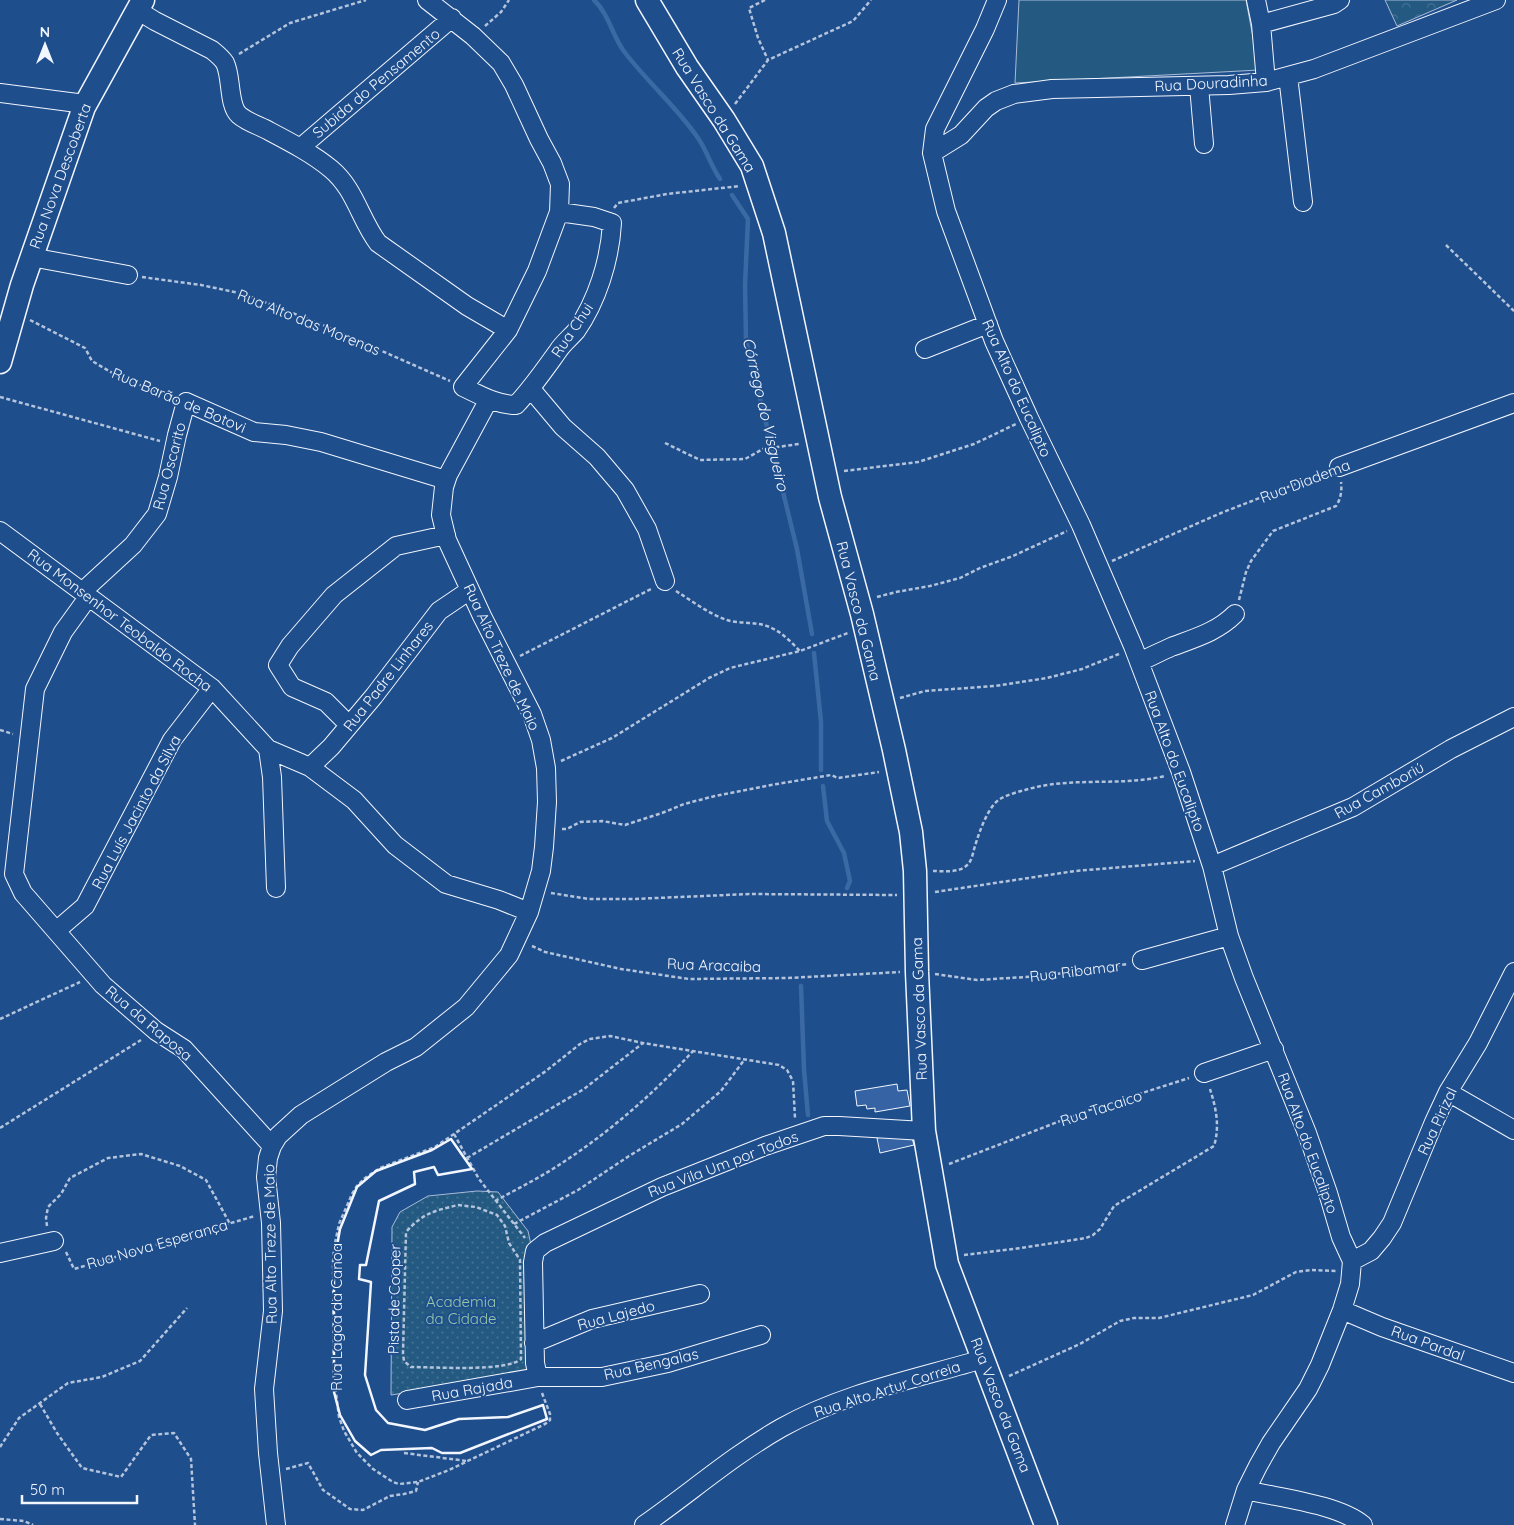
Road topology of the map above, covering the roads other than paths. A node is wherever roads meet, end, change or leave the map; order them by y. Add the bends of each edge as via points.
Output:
1 (428, 0) edge
2 (646, 0) edge
3 (997, 0) edge
4 (1256, 0) edge
5 (1340, 0) edge
6 (1496, 0) edge
7 (140, 5) edge
8 (452, 18) junction
9 (1261, 24) junction
10 (1288, 76) junction
11 (1266, 82) junction
12 (1199, 86) junction
13 (0, 93) edge
14 (86, 104) junction
15 (1204, 144) dead end
16 (300, 148) junction
17 (932, 153) junction
18 (1303, 202) dead end
19 (559, 212) junction
20 (31, 257) junction
21 (128, 275) road end
22 (988, 324) junction
23 (508, 330) junction
24 (925, 349) dead end
25 (0, 362) edge
26 (531, 389) junction
27 (489, 399) junction
28 (186, 402) joint
29 (1514, 403) edge
30 (1339, 467) road end
31 (446, 480) junction
32 (0, 531) edge
33 (446, 535) junction
34 (665, 581) road end
35 (470, 590) junction
36 (86, 594) junction
37 (1236, 614) road end
38 (1136, 654) junction
39 (212, 688) junction
40 (1514, 717) edge
41 (349, 725) junction
42 (268, 749) junction
43 (310, 767) junction
44 (1210, 862) junction
45 (14, 874) joint
46 (276, 888) dead end
47 (529, 912) junction
48 (56, 932) junction
49 (1229, 936) junction
50 (1142, 960) road end
51 (1514, 972) edge
52 (1274, 1049) junction
53 (1204, 1073) road end
54 (1448, 1092) junction
55 (1514, 1130) edge
56 (924, 1131) junction
57 (272, 1146) junction
58 (51, 1242) road end
59 (0, 1253) edge
60 (1352, 1266) junction
61 (700, 1294) dead end
62 (1342, 1310) junction
63 (761, 1335) dead end
64 (534, 1342) junction
65 (983, 1359) junction
66 (1514, 1373) edge
67 (538, 1377) junction
68 (408, 1400) dead end
69 (1246, 1490) junction
70 (276, 1525) edge
71 (644, 1525) edge
72 (1046, 1525) edge
73 (1235, 1525) edge
74 (1363, 1525) edge

1 - 8 street
2 - 56 main road, Rua Vasco da Gama via 752,166 774,232 818,441 865,627 911,832
3 - 17 street, Rua Alto do Eucalipto via 935,129
4 - 9 street
5 - 9 street
6 - 10 street, Rua Douradinha
7 - 14 main road, Rua Nova Descoberta
7 - 16 street via 155,21 212,50 225,63 239,115
8 - 16 street, Subida do Pensamento
8 - 19 street via 501,63 514,85 560,184
9 - 11 street
10 - 11 street, Rua Douradinha
10 - 18 street
11 - 12 street, Rua Douradinha
12 - 15 street
12 - 17 street, Rua Douradinha via 1052,88 1014,94 986,108 961,134
13 - 14 street
14 - 20 main road, Rua Nova Descoberta
16 - 23 street via 340,178 378,242 467,306
17 - 22 street, Rua Alto do Eucalipto via 946,211
19 - 23 street
19 - 26 street, Rua Chui via 612,223 609,250 590,308
20 - 21 street
20 - 25 main road, Rua Nova Descoberta
22 - 24 street
22 - 38 street, Rua Alto do Eucalipto via 1081,525
23 - 27 street, Rua Chui via 468,389
26 - 27 street, Rua Chui via 516,405
26 - 34 street via 625,490 647,529
27 - 31 street, Rua Alto Treze de Maio
28 - 31 street, Rua Barão de Botovi via 254,432 286,434 321,442
28 - 36 street, Rua Oscarito via 157,514 133,545
29 - 30 street, Rua Diadema
31 - 33 street, Rua Alto Treze de Maio via 441,516
32 - 36 street, Rua Monsenhor Teobaldo Rocha
33 - 35 street, Rua Alto Treze de Maio
33 - 41 street via 396,546 334,595 278,665 292,687 326,702
35 - 41 street, Rua Padre Linhares via 439,611
35 - 47 street, Rua Alto Treze de Maio via 532,714 541,740 547,802 541,871
36 - 39 street, Rua Monsenhor Teobaldo Rocha
36 - 45 street, Rua Oscarito via 35,689
37 - 38 street via 1205,635 1170,648
38 - 44 street, Rua Alto do Eucalipto via 1181,772
39 - 42 street, Rua Monsenhor Teobaldo Rocha
39 - 48 street, Rua Luís Jacinto da Silva via 172,740 85,906
40 - 44 street, Rua Camboriú via 1451,749 1353,807
41 - 43 street, Rua Padre Linhares
42 - 43 street, Rua Monsenhor Teobaldo Rocha
42 - 46 street
43 - 47 street, Rua Monsenhor Teobaldo Rocha via 354,800 395,845 446,884
44 - 49 street, Rua Alto do Eucalipto
45 - 48 street, Rua da Raposa via 23,893
47 - 57 street, Rua Alto Treze de Maio via 508,955 466,1006 416,1047 301,1115
48 - 57 street, Rua da Raposa via 103,985 156,1031 184,1049
49 - 50 street, Rua Ribamar
49 - 52 street, Rua Alto do Eucalipto
51 - 54 street, Rua Pirizal via 1478,1043
52 - 53 street
52 - 60 street, Rua Alto do Eucalipto via 1307,1133
54 - 55 street
54 - 60 street, Rua Pirizal via 1392,1223 1371,1251
56 - 64 street, Rua Vila Um por Todos via 824,1126 662,1187 560,1236 535,1251 532,1275
56 - 65 main road, Rua Vasco da Gama via 946,1257
57 - 70 street, Rua Alto Treze de Maio via 266,1177 273,1311 264,1389
58 - 59 street
60 - 62 street
61 - 64 street, Rua Lajedo via 592,1319
62 - 66 street, Rua Pardal
62 - 69 street via 1308,1389 1271,1443
63 - 67 street, Rua Bengalas via 668,1363 602,1376
64 - 67 street
65 - 71 street, Rua Alto Artur Correia via 893,1384 806,1416 750,1447
65 - 72 main road, Rua Vasco da Gama
67 - 68 street, Rua Rajada
69 - 73 street
69 - 74 street via 1335,1510

